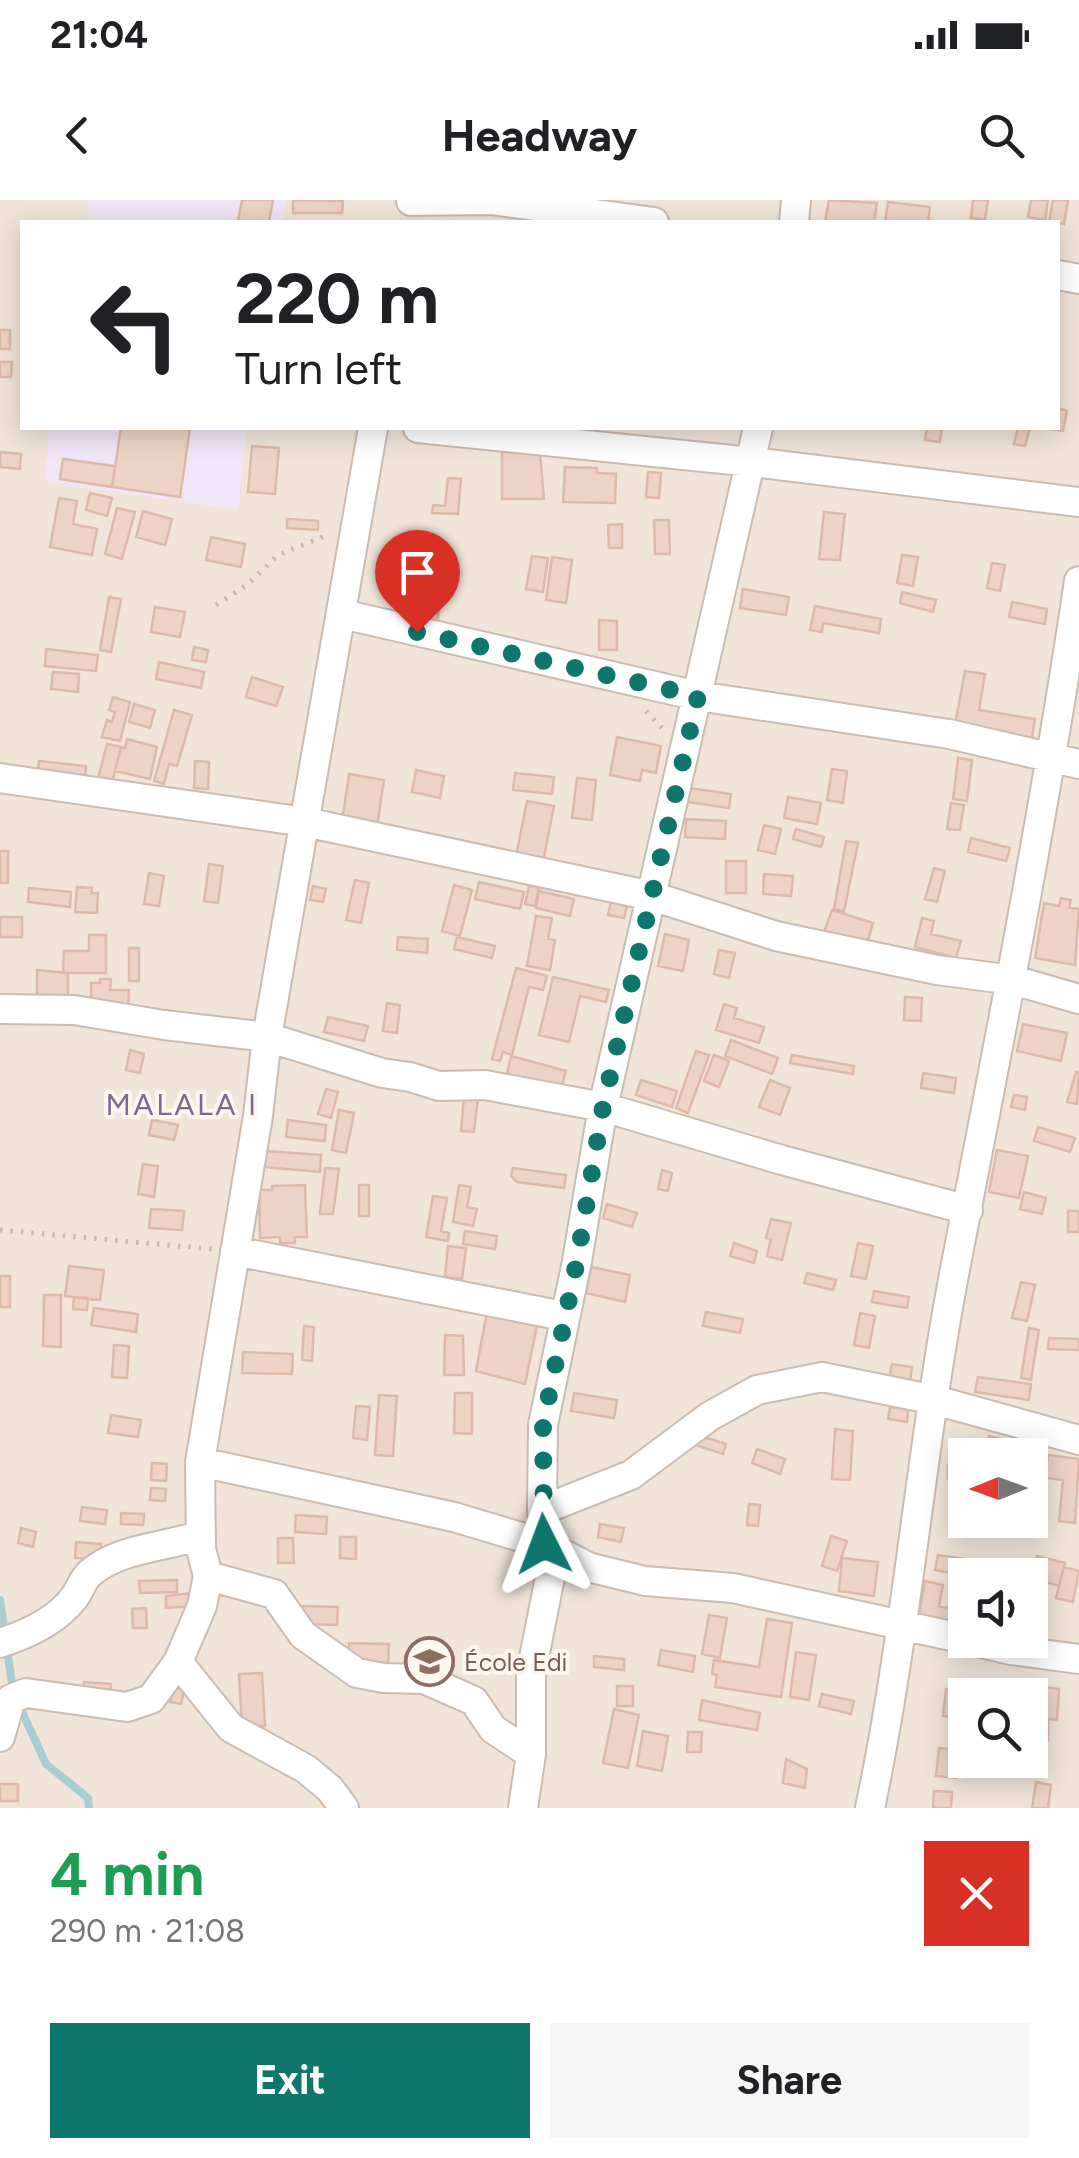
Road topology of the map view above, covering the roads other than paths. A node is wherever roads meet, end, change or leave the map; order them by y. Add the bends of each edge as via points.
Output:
1 (410, 208) edge
2 (639, 220) edge
3 (373, 430) edge
4 (438, 430) edge
5 (758, 430) edge
6 (752, 462) junction
7 (1079, 502) edge
8 (1079, 581) edge
9 (342, 614) junction
10 (698, 696) junction
11 (1066, 761) edge
12 (0, 778) edge
13 (305, 822) junction
14 (652, 896) junction
15 (1013, 980) junction
16 (1079, 998) edge
17 (0, 1009) edge
18 (267, 1037) junction
19 (603, 1107) junction
20 (968, 1210) junction
21 (235, 1251) junction
22 (563, 1316) junction
23 (935, 1400) junction
24 (1079, 1440) edge
25 (200, 1462) junction
26 (542, 1510) junction
27 (200, 1535) junction
28 (544, 1544) junction
29 (208, 1576) junction
30 (903, 1624) junction
31 (948, 1635) edge
32 (0, 1643) edge
33 (1048, 1655) edge
34 (1079, 1659) edge
35 (178, 1662) junction
36 (0, 1736) edge
37 (531, 1754) junction
38 (344, 1808) edge
39 (523, 1808) edge
40 (870, 1808) edge

1 - 2 street via 491,200
3 - 9 street
4 - 6 street
5 - 6 street
6 - 7 street
6 - 10 street
8 - 11 street
9 - 10 street
9 - 13 street
10 - 11 street via 950,734
10 - 14 street
11 - 15 street
12 - 13 street
13 - 14 street
13 - 18 street
14 - 15 street via 776,936
14 - 19 street
15 - 16 street
15 - 20 street
17 - 18 street via 74,1010
18 - 19 street via 440,1086 485,1086
18 - 21 street
19 - 20 street
19 - 22 street
20 - 23 street
21 - 22 street
21 - 25 street
22 - 26 street via 543,1424
23 - 24 street
23 - 26 street via 822,1377 757,1390 631,1475
23 - 30 street
25 - 27 street
25 - 28 street via 454,1516
26 - 28 street
27 - 29 street
27 - 32 street via 120,1554 87,1575 72,1601 26,1636
28 - 30 street via 588,1567 645,1581 733,1588
28 - 37 street via 550,1577 531,1673
29 - 35 street
29 - 37 street via 274,1594 303,1635 358,1673 424,1680 474,1701 492,1729
30 - 31 street
30 - 40 street
33 - 34 street
35 - 36 street via 151,1699 127,1706 15,1697
35 - 38 street via 231,1728 306,1769
37 - 39 street

